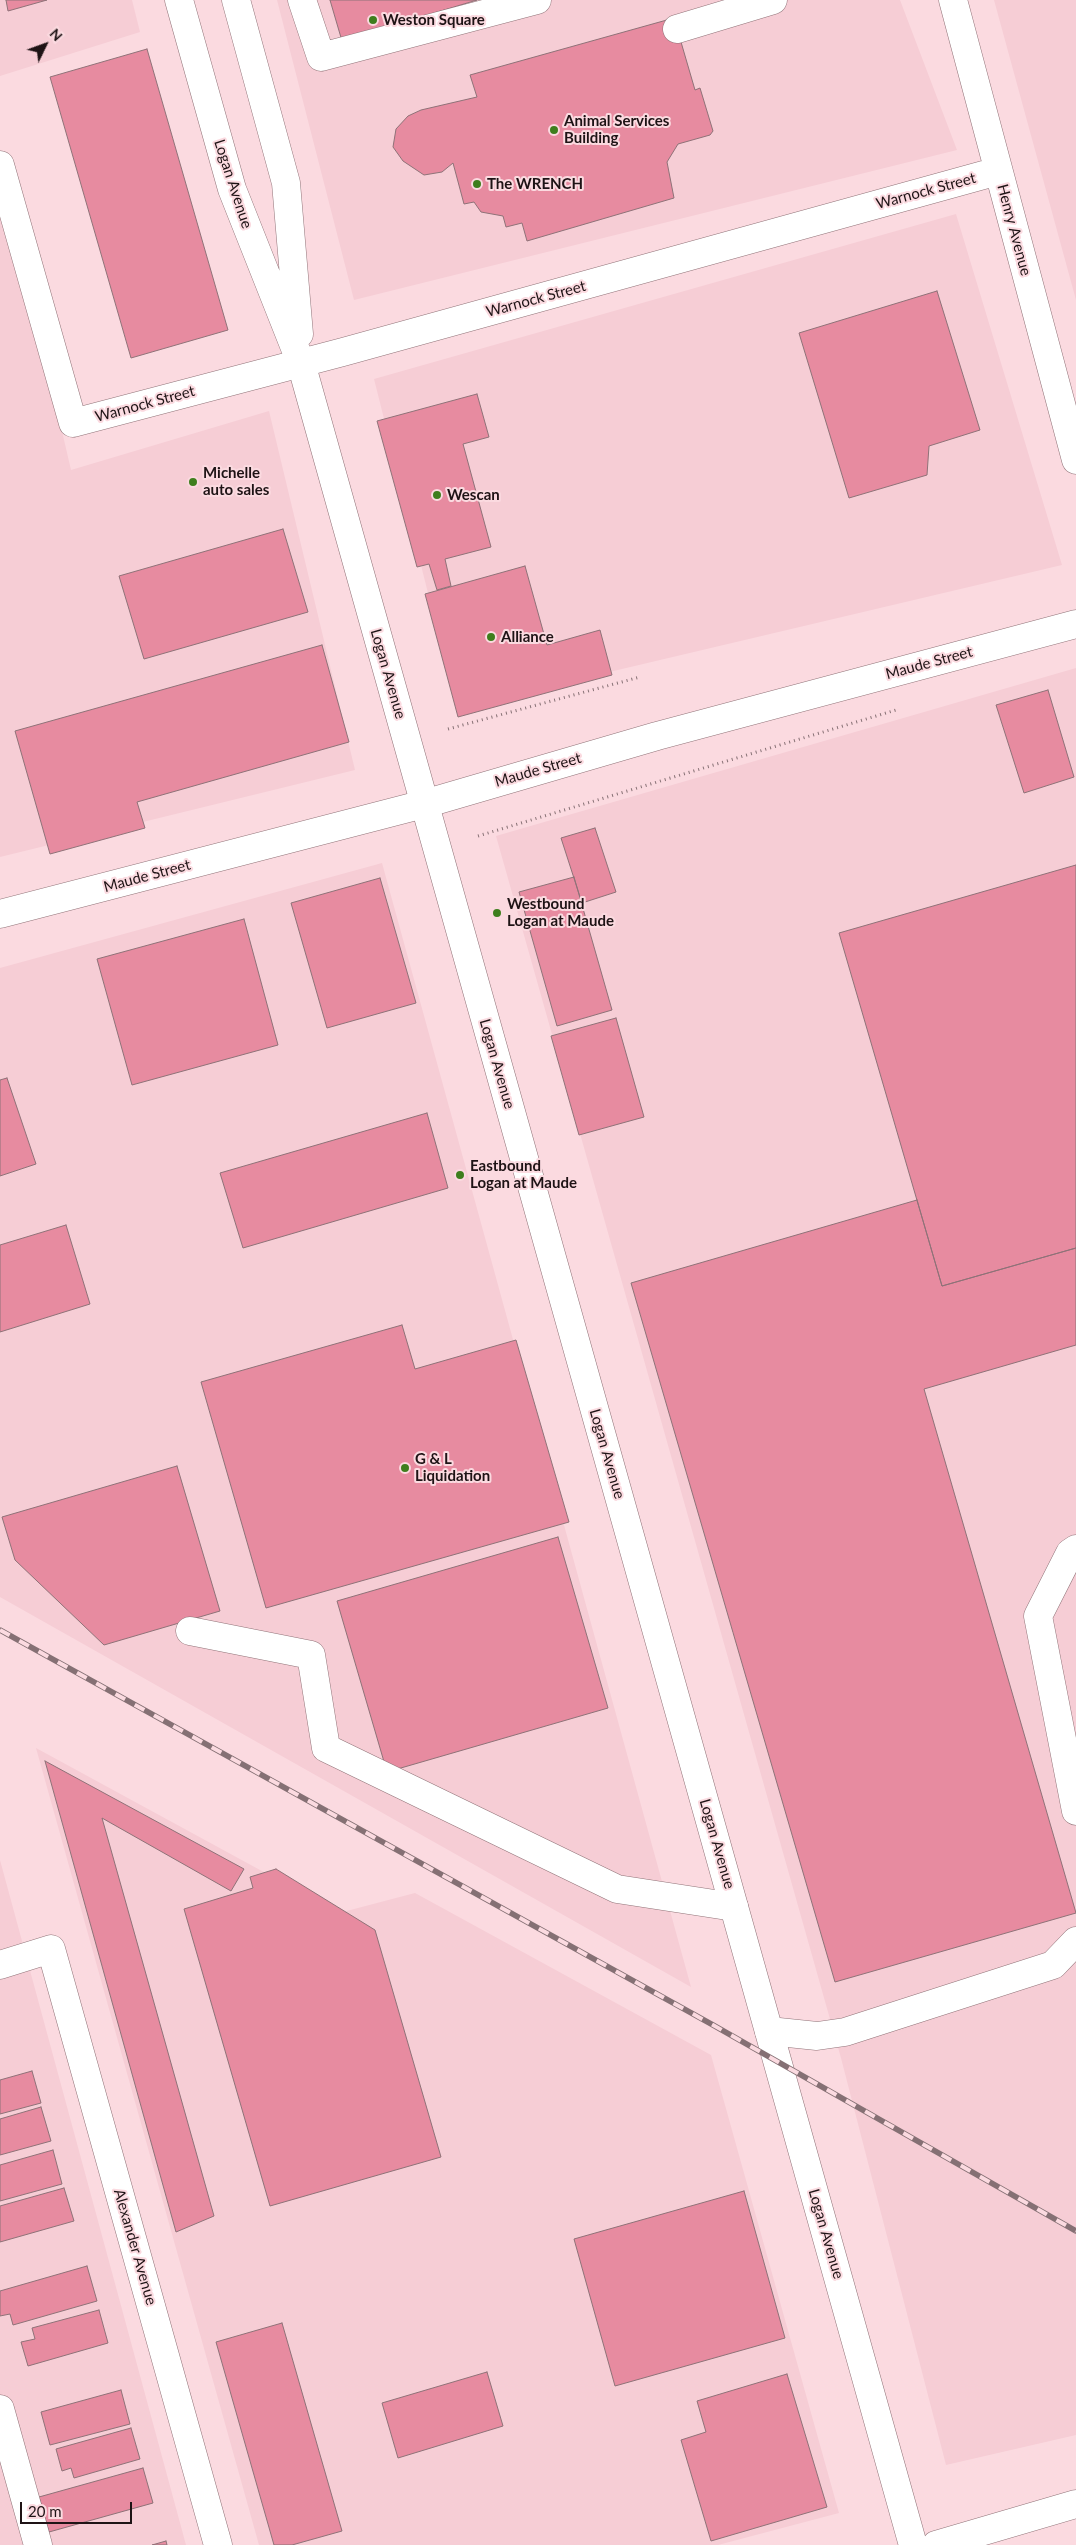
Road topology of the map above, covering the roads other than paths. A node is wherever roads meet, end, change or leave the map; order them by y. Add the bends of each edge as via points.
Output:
1 (179, 0) edge
2 (236, 0) edge
3 (302, 0) edge
4 (537, 0) edge
5 (773, 0) edge
6 (953, 0) edge
7 (677, 29) dead end
8 (0, 165) edge
9 (998, 171) junction
10 (301, 363) junction
11 (1076, 460) edge
12 (1076, 624) edge
13 (424, 804) junction
14 (0, 914) edge
15 (1076, 1549) edge
16 (190, 1631) dead end
17 (1067, 1720) edge
18 (1076, 1811) edge
19 (734, 1908) junction
20 (1076, 1941) edge
21 (0, 1965) edge
22 (769, 2032) junction
23 (0, 2408) edge
24 (1076, 2504) edge
25 (38, 2545) edge
26 (218, 2545) edge
27 (913, 2545) edge
28 (936, 2545) edge

1 - 10 street, Logan Avenue via 232,189
2 - 10 street, Logan Avenue via 286,184
3 - 4 street via 321,57
5 - 7 street
6 - 9 street, Henry Avenue
8 - 10 street, Warnock Street via 73,423
9 - 10 street, Warnock Street
9 - 11 street, Henry Avenue
10 - 13 street, Logan Avenue
12 - 13 street, Maude Street via 648,738
13 - 14 street, Maude Street
13 - 19 street, Logan Avenue
15 - 17 street via 1070,1553 1038,1616
16 - 19 street via 311,1655 326,1748 617,1888
17 - 18 street
19 - 22 street, Logan Avenue
20 - 22 street via 1054,1965 845,2032 817,2036
21 - 26 street, Alexander Avenue via 52,1948
22 - 27 street, Logan Avenue
23 - 25 street
24 - 28 street

